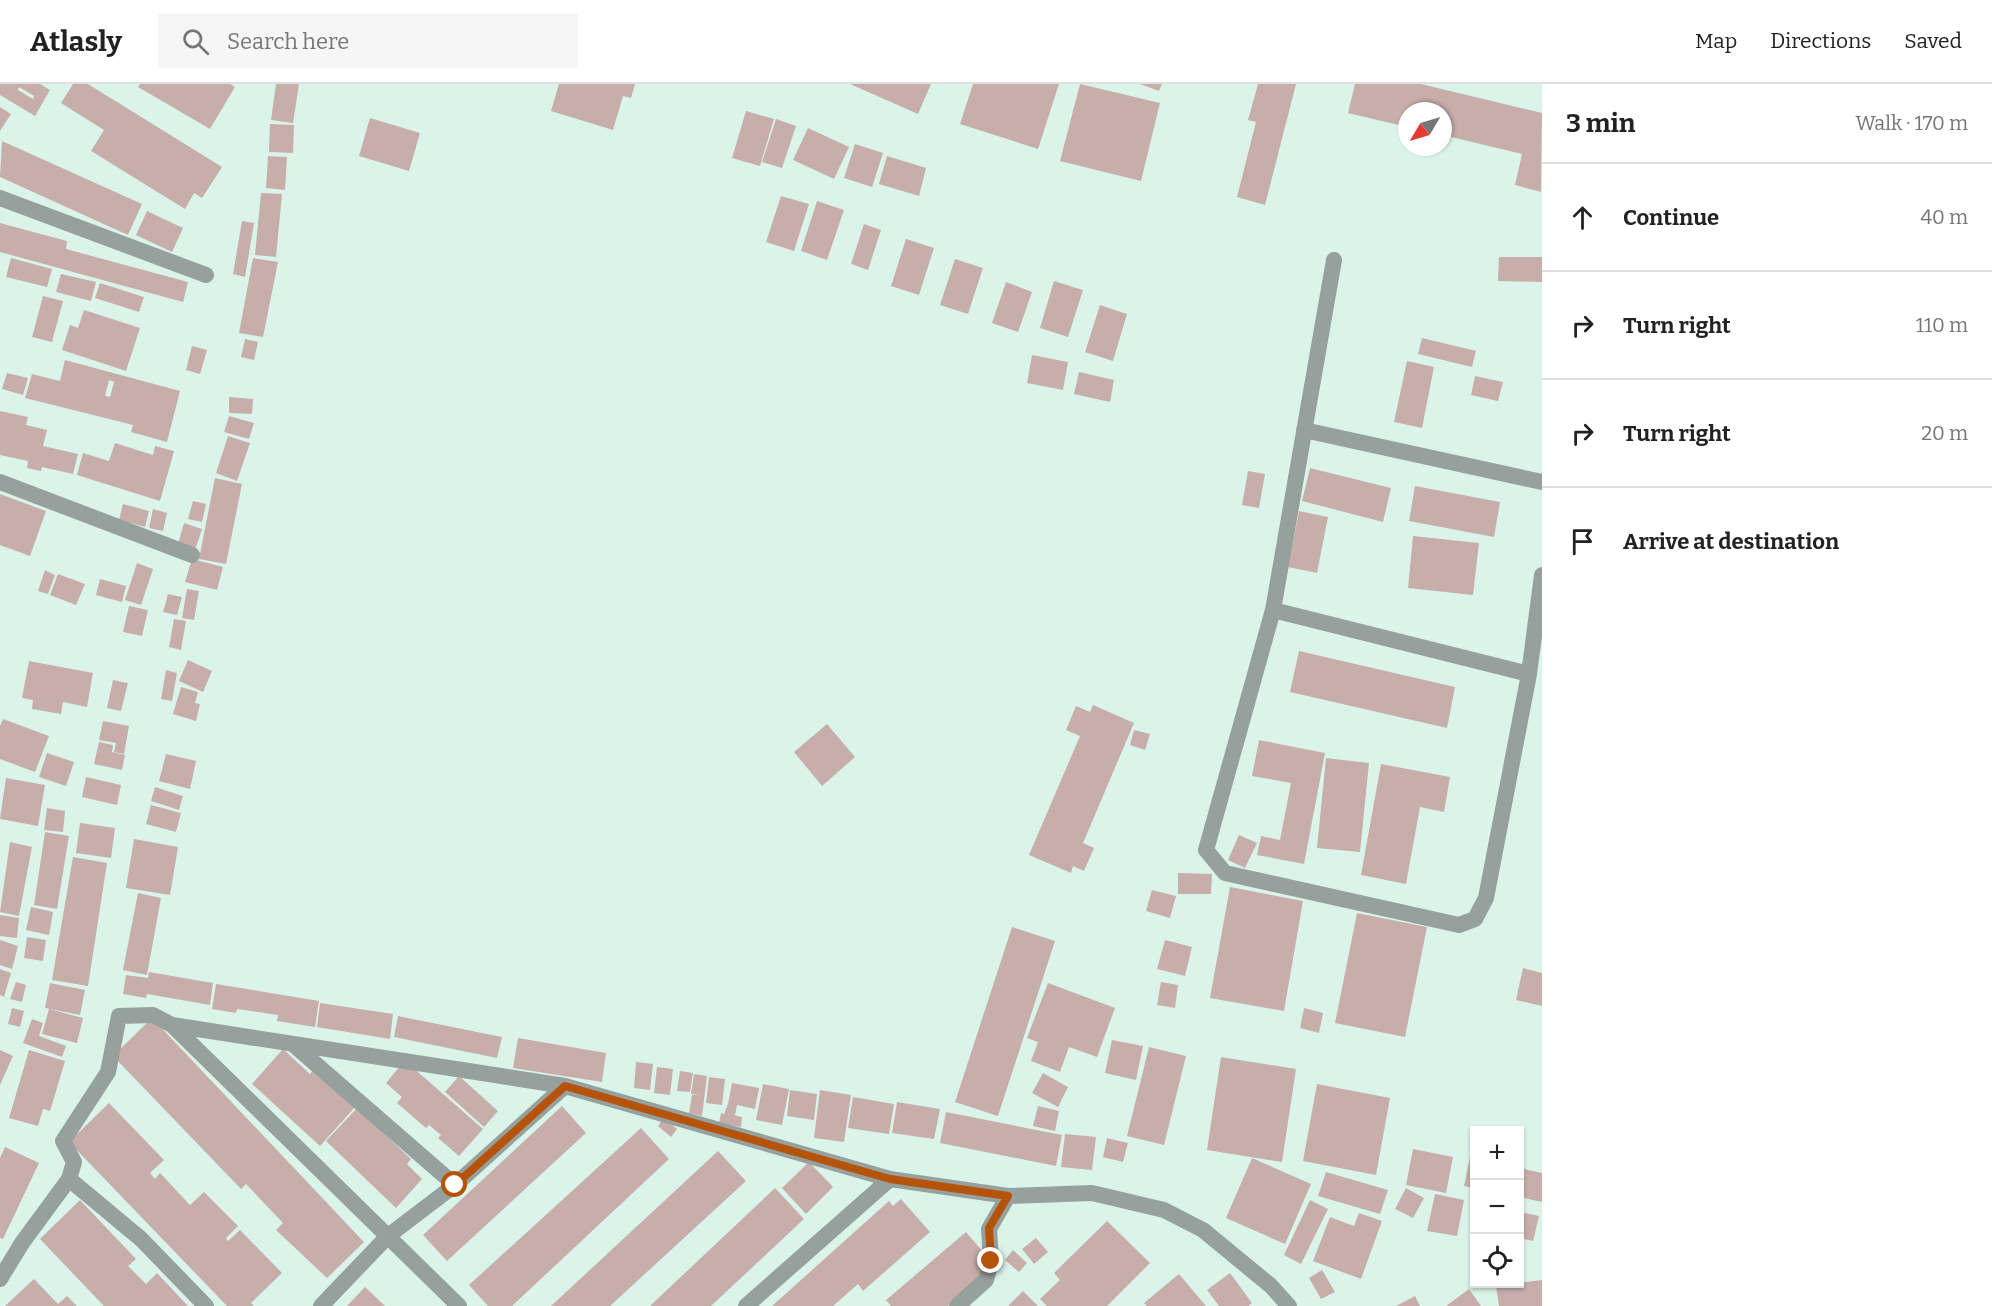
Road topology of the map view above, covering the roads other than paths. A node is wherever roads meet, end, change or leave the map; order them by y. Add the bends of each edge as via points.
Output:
1 (0, 198) edge
2 (1334, 260) dead end
3 (206, 275) dead end
4 (1304, 430) junction
5 (0, 482) edge
6 (1542, 482) edge
7 (192, 555) dead end
8 (1542, 575) edge
9 (1273, 610) junction
10 (1529, 674) junction
11 (172, 1025) junction
12 (294, 1046) junction
13 (565, 1086) junction
14 (69, 1179) junction
15 (890, 1179) junction
16 (455, 1185) junction
17 (1008, 1196) junction
18 (388, 1236) junction
19 (0, 1279) edge
20 (206, 1306) edge
21 (321, 1306) edge
22 (459, 1306) edge
23 (746, 1306) edge
24 (957, 1306) edge
25 (1289, 1306) edge

1 - 3 street
2 - 4 street
4 - 6 street
4 - 9 street
5 - 7 street
8 - 10 street
9 - 10 street
9 - 10 street via 1206,850 1225,873 1459,925 1475,919 1486,898
11 - 12 street
11 - 14 street via 153,1015 119,1016 108,1072 63,1142 74,1162
11 - 18 street
12 - 13 street
12 - 16 street
13 - 15 street
13 - 16 street
14 - 19 street
14 - 20 street via 141,1239
15 - 17 street
15 - 23 street
16 - 18 street
17 - 24 street via 989,1228 991,1261 986,1280
17 - 25 street via 1092,1193 1164,1210 1203,1230 1271,1286
18 - 21 street
18 - 22 street

